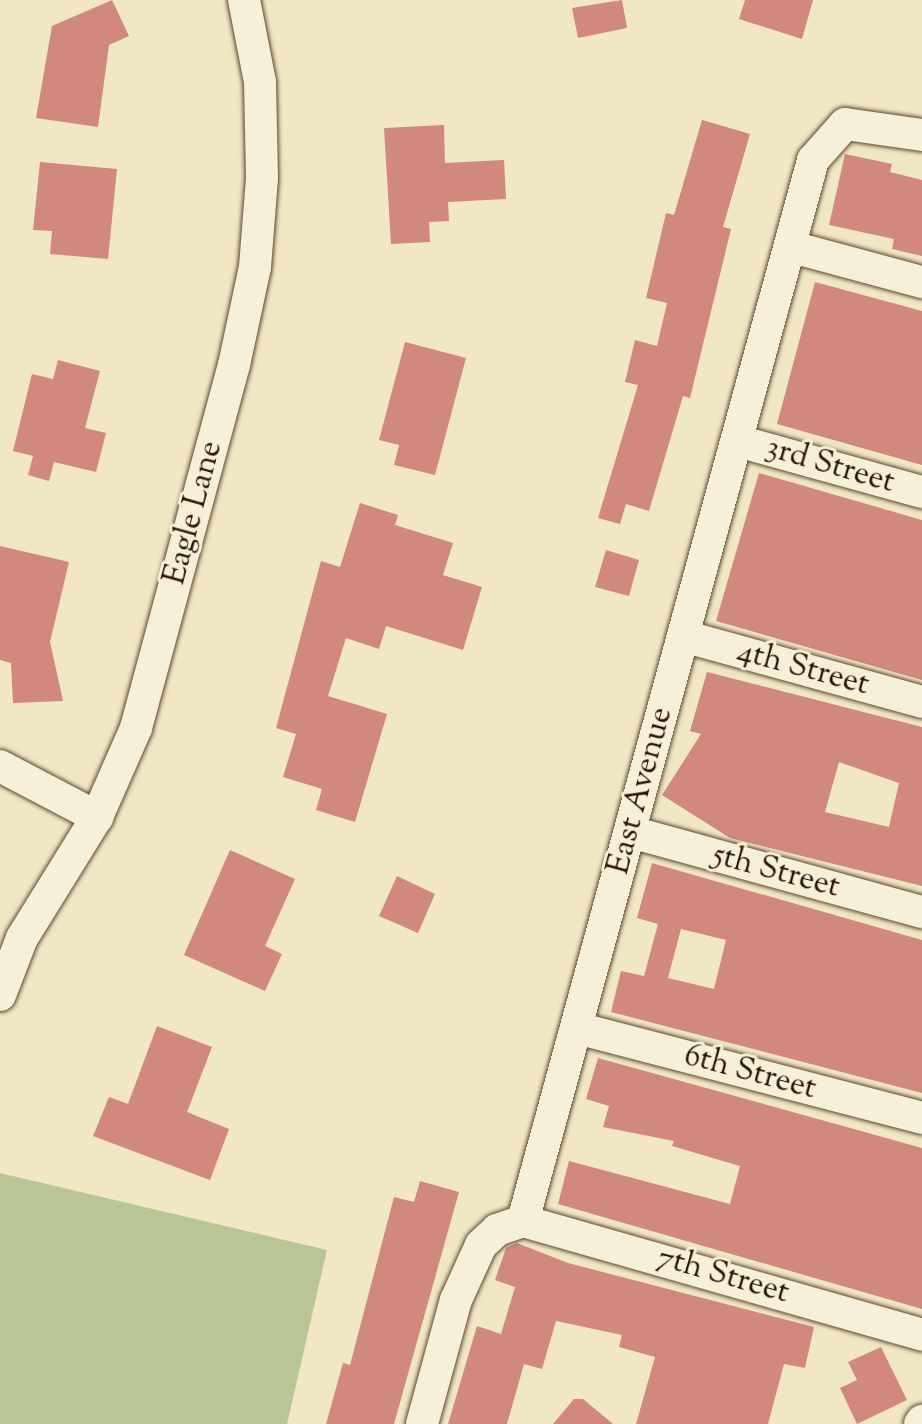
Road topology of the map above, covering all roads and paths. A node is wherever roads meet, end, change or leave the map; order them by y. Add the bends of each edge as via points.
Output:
1 (244, 0) edge
2 (922, 135) edge
3 (792, 247) junction
4 (922, 282) edge
5 (738, 441) junction
6 (922, 492) edge
7 (683, 636) junction
8 (922, 702) edge
9 (0, 766) edge
10 (97, 817) junction
11 (631, 832) junction
12 (922, 912) edge
13 (0, 995) edge
14 (577, 1028) junction
15 (922, 1118) edge
16 (523, 1221) junction
17 (922, 1335) edge
18 (422, 1424) edge

1 - 10 street, Eagle Lane via 260,82 262,178 255,267 136,728
2 - 3 street, East Avenue via 845,124 830,136 813,160
3 - 4 street
3 - 5 street, East Avenue
5 - 6 street, 3rd Street
5 - 7 street, East Avenue
7 - 8 street, 4th Street
7 - 11 street, East Avenue
9 - 10 street
10 - 13 street, Eagle Lane via 22,938
11 - 12 street, 5th Street
11 - 14 street, East Avenue
14 - 15 street, 6th Street
14 - 16 street, East Avenue
16 - 17 street, 7th Street
16 - 18 street via 497,1230 481,1245 456,1300

